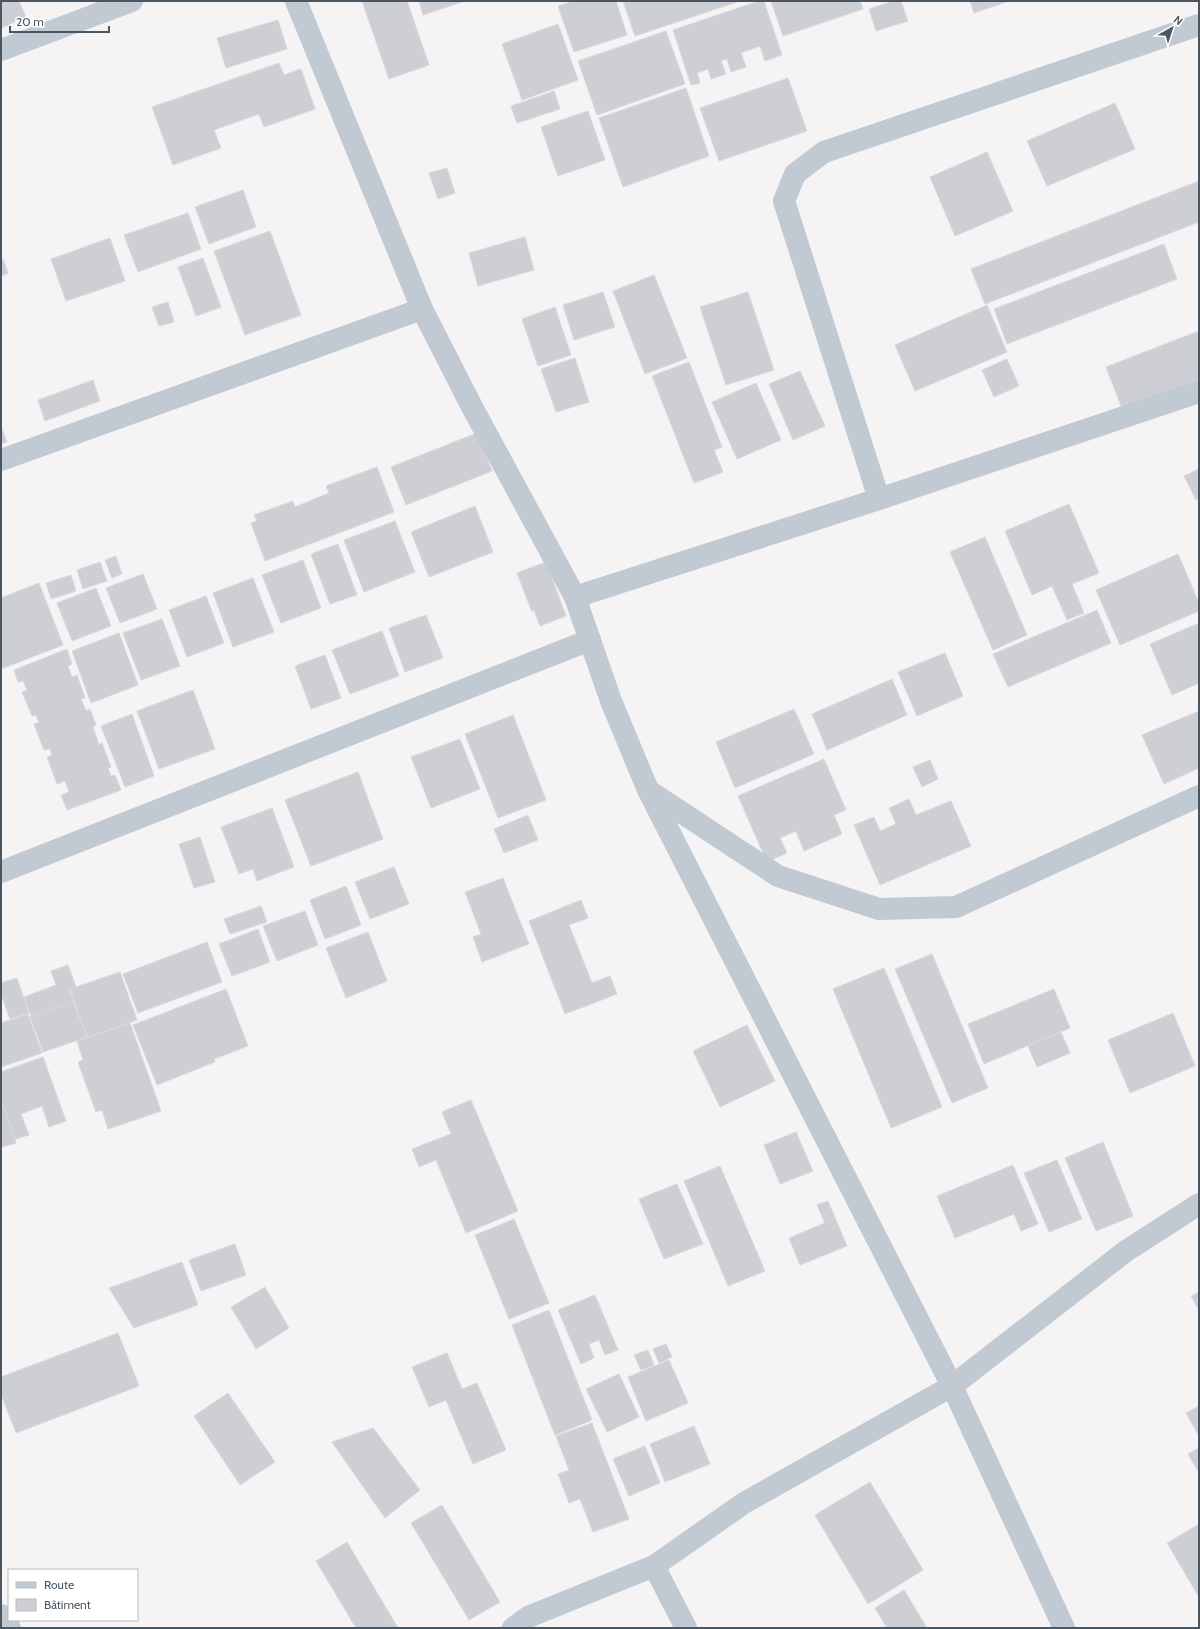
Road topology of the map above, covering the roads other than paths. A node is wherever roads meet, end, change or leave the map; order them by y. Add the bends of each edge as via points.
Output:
1 (132, 1) edge
2 (296, 1) edge
3 (1199, 26) edge
4 (1, 50) edge
5 (422, 309) junction
6 (1199, 392) edge
7 (1, 460) edge
8 (879, 499) junction
9 (575, 597) junction
10 (590, 640) junction
11 (648, 790) junction
12 (1199, 796) edge
13 (1, 872) edge
14 (1199, 1204) edge
15 (952, 1386) junction
16 (654, 1566) junction
17 (1, 1615) edge
18 (10, 1628) edge
19 (513, 1628) edge
20 (686, 1628) edge
21 (1064, 1628) edge

1 - 4 street
2 - 5 street
3 - 8 street via 824,152 795,174 784,201
5 - 7 street
5 - 9 street
6 - 8 street
8 - 9 street
9 - 10 street
10 - 11 street via 611,701
10 - 13 street
11 - 12 street via 778,876 879,909 956,907
11 - 15 street
14 - 15 street via 1126,1251
15 - 16 street via 744,1503
15 - 21 street
16 - 19 street via 528,1617
16 - 20 street
17 - 18 street

